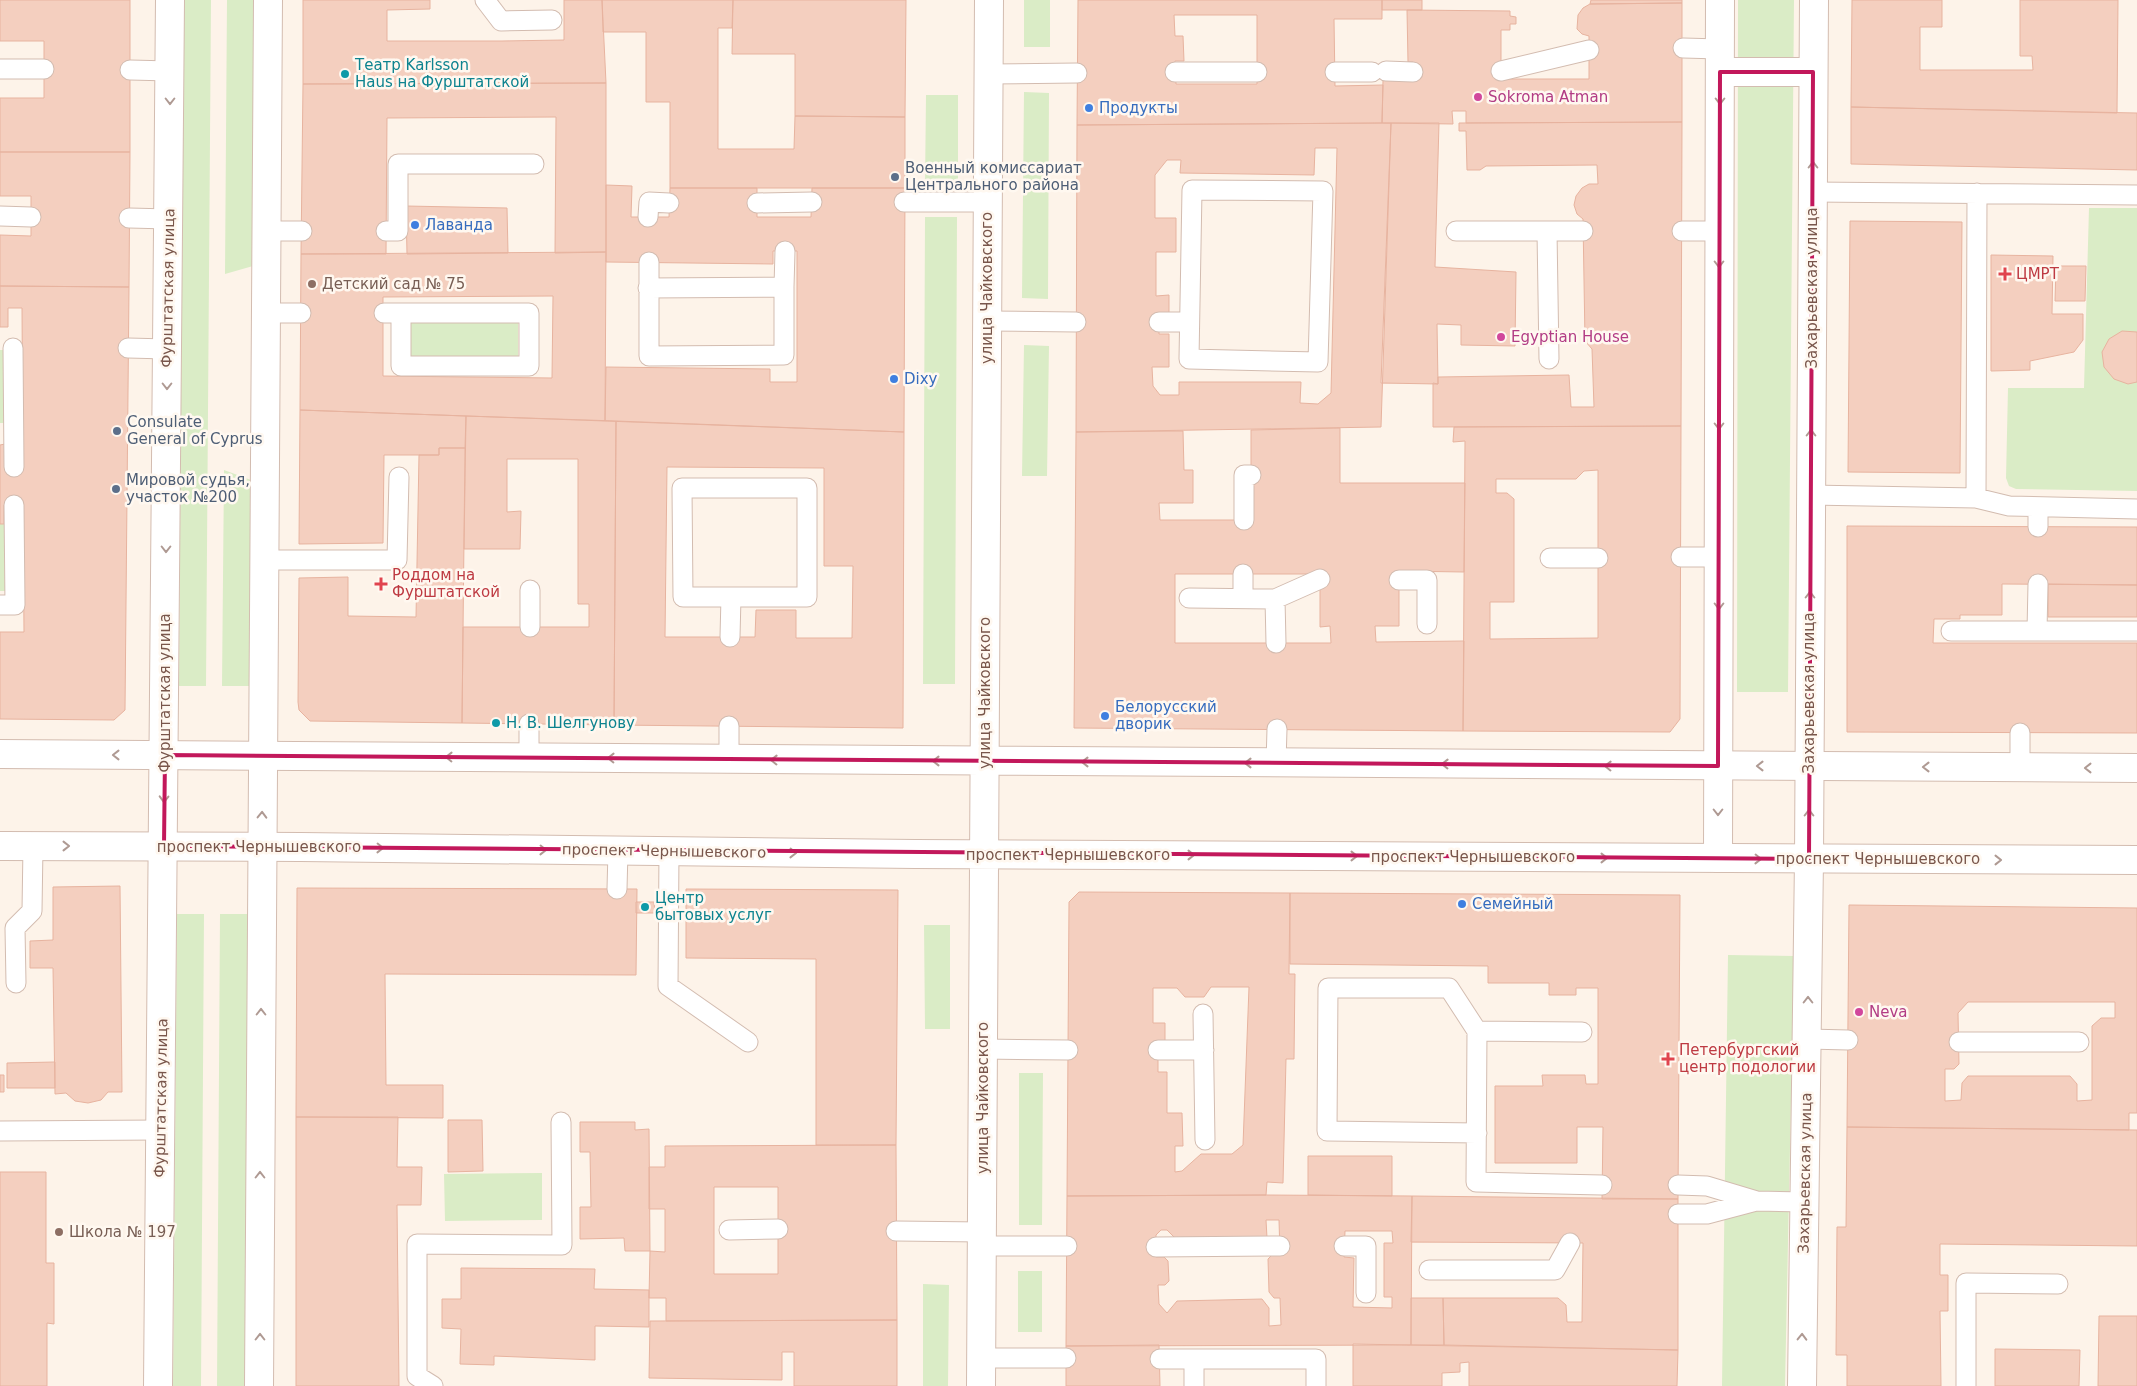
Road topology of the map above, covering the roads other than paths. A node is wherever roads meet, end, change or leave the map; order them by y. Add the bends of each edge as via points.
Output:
1 (170, 0) edge
2 (268, 0) edge
3 (485, 0) edge
4 (988, 0) edge
5 (1720, 0) edge
6 (1814, 0) edge
7 (552, 20) dead end
8 (1683, 48) dead end
9 (1589, 50) dead end
10 (1720, 61) junction
11 (0, 69) edge
12 (44, 69) dead end
13 (130, 70) dead end
14 (170, 70) junction
15 (1501, 71) dead end
16 (1175, 72) dead end
17 (1257, 72) dead end
18 (1335, 72) dead end
19 (1414, 72) dead end
20 (1813, 72) junction
21 (1077, 73) dead end
22 (988, 74) junction
23 (534, 164) dead end
24 (1812, 192) junction
25 (1976, 193) junction
26 (2137, 195) edge
27 (812, 202) dead end
28 (904, 202) dead end
29 (987, 202) junction
30 (669, 203) dead end
31 (757, 203) dead end
32 (0, 216) edge
33 (31, 217) dead end
34 (648, 217) dead end
35 (129, 218) dead end
36 (169, 219) junction
37 (266, 231) junction
38 (302, 231) dead end
39 (1456, 231) dead end
40 (1547, 231) junction
41 (1583, 231) dead end
42 (1682, 231) dead end
43 (1719, 231) junction
44 (386, 232) dead end
45 (785, 251) dead end
46 (649, 262) dead end
47 (784, 287) junction
48 (648, 288) junction
49 (266, 313) junction
50 (392, 313) joint
51 (301, 314) dead end
52 (987, 321) junction
53 (1076, 322) dead end
54 (1159, 322) dead end
55 (1189, 322) junction
56 (12, 345) edge
57 (128, 348) dead end
58 (167, 349) junction
59 (1549, 358) dead end
60 (7, 434) edge
61 (14, 467) dead end
62 (1251, 475) dead end
63 (399, 477) dead end
64 (1810, 495) junction
65 (1976, 498) junction
66 (14, 505) dead end
67 (2038, 506) junction
68 (2137, 509) edge
69 (1244, 520) dead end
70 (2038, 527) dead end
71 (1681, 557) dead end
72 (1719, 557) junction
73 (1550, 558) dead end
74 (1598, 558) dead end
75 (264, 560) junction
76 (1244, 574) dead end
77 (1320, 579) dead end
78 (1399, 580) dead end
79 (2038, 584) dead end
80 (530, 590) dead end
81 (731, 597) junction
82 (1189, 598) dead end
83 (1243, 598) junction
84 (1276, 599) junction
85 (0, 605) edge
86 (1427, 624) dead end
87 (530, 627) dead end
88 (1951, 631) dead end
89 (2137, 631) edge
90 (2027, 635) junction
91 (730, 637) dead end
92 (1276, 643) dead end
93 (529, 724) dead end
94 (729, 726) dead end
95 (1276, 729) dead end
96 (2020, 733) dead end
97 (0, 754) edge
98 (165, 755) junction
99 (262, 755) junction
100 (529, 758) junction
101 (729, 759) junction
102 (985, 761) junction
103 (1276, 763) junction
104 (1718, 766) junction
105 (1809, 766) junction
106 (2020, 768) junction
107 (2137, 768) edge
108 (0, 846) edge
109 (33, 846) junction
110 (164, 846) junction
111 (262, 847) junction
112 (618, 851) junction
113 (669, 851) junction
114 (985, 854) junction
115 (1718, 858) junction
116 (1809, 859) junction
117 (2137, 860) edge
118 (617, 889) dead end
119 (16, 983) dead end
120 (1203, 1014) dead end
121 (1477, 1030) junction
122 (1582, 1032) dead end
123 (1808, 1039) junction
124 (1848, 1040) dead end
125 (748, 1042) dead end
126 (1959, 1042) dead end
127 (2079, 1042) dead end
128 (984, 1050) junction
129 (1068, 1050) dead end
130 (1158, 1050) dead end
131 (1204, 1050) junction
132 (561, 1122) dead end
133 (161, 1130) junction
134 (0, 1131) edge
135 (1477, 1133) junction
136 (1205, 1140) dead end
137 (1602, 1184) dead end
138 (1678, 1185) dead end
139 (1757, 1201) junction
140 (1804, 1202) junction
141 (1678, 1214) dead end
142 (778, 1229) dead end
143 (729, 1230) dead end
144 (896, 1231) dead end
145 (982, 1239) junction
146 (1570, 1242) dead end
147 (1067, 1246) dead end
148 (1280, 1246) dead end
149 (1344, 1246) dead end
150 (1156, 1247) dead end
151 (1429, 1270) dead end
152 (2058, 1284) dead end
153 (1366, 1293) dead end
154 (982, 1358) junction
155 (1066, 1358) dead end
156 (1160, 1359) dead end
157 (1194, 1359) junction
158 (158, 1386) edge
159 (259, 1386) edge
160 (433, 1386) edge
161 (981, 1386) edge
162 (1194, 1386) edge
163 (1316, 1386) edge
164 (1802, 1386) edge
165 (1966, 1386) edge

1 - 14 street, Фурштатская улица
2 - 37 street
3 - 7 lane via 502,21
4 - 22 street, улица Чайковского
5 - 10 street
6 - 20 street, Захарьевская улица
8 - 10 lane
9 - 15 lane
10 - 20 street
10 -> 43 street
11 - 12 lane
13 - 14 lane
14 -> 36 street, Фурштатская улица
16 - 17 lane
18 - 19 lane
24 -> 20 street, Захарьевская улица
21 - 22 lane
22 - 29 street, улица Чайковского
23 - 44 lane via 398,164 398,231
24 - 25 lane
64 -> 24 street, Захарьевская улица
25 - 26 lane
25 - 65 lane
27 - 31 lane via 788,210
28 - 29 lane
29 - 52 street, улица Чайковского
30 - 34 lane via 649,202
32 - 33 lane
35 - 36 lane
36 - 58 street, Фурштатская улица
37 - 38 lane
37 - 49 street
39 - 40 lane
40 - 41 lane
40 - 59 lane
42 - 43 lane
43 -> 72 street
45 - 47 lane
46 - 48 lane
47 - 48 lane
47 - 48 lane via 784,355 726,356 649,356
49 - 51 lane
49 - 75 street
50 - 50 lane via 401,366 529,366 529,314
52 - 53 lane
52 - 102 street, улица Чайковского
54 - 55 lane
55 - 55 lane via 1192,190 1323,191 1318,362 1189,359
56 - 60 lane
57 - 58 lane
58 -> 98 street, Фурштатская улица
60 - 61 lane
62 - 69 lane via 1244,474
63 - 75 lane via 397,560
64 - 65 lane
105 -> 64 street, Захарьевская улица
65 - 67 lane via 2009,506
66 - 85 lane via 15,605
67 - 68 lane
67 - 70 lane
71 - 72 lane
72 -> 104 street
73 - 74 lane
75 - 99 street
76 - 83 lane
77 - 84 lane
78 - 86 lane via 1426,580
79 - 90 lane
80 - 87 lane
81 - 81 lane via 807,597 807,488 682,488 683,597
81 - 91 lane
82 - 83 lane
83 - 84 lane
84 - 92 lane
88 - 90 lane
89 - 90 lane
93 - 100 lane
94 - 101 lane
95 - 103 lane
96 - 106 lane
98 -> 97 street
98 - 99 street
98 -> 110 street, Фурштатская улица
100 -> 99 street
111 -> 99 street
101 -> 100 street
102 -> 101 street
103 -> 102 street
102 - 114 street, улица Чайковского
104 -> 103 street
105 -> 104 street
104 -> 115 street
106 -> 105 street
116 -> 105 street, Захарьевская улица
107 -> 106 street
108 - 109 street, проспект Чернышевского
109 -> 110 street, проспект Чернышевского
109 - 119 lane via 32,911 15,928
110 - 111 street, проспект Чернышевского
110 - 133 street, Фурштатская улица
111 -> 112 street, проспект Чернышевского
159 -> 111 street
112 - 113 street, проспект Чернышевского
112 - 118 lane
113 -> 114 street, проспект Чернышевского
113 - 125 lane via 668,986
114 -> 115 street, проспект Чернышевского
114 - 128 street, улица Чайковского
115 -> 116 street, проспект Чернышевского
116 -> 117 street, проспект Чернышевского
123 -> 116 street, Захарьевская улица
120 - 131 lane
121 - 122 lane
121 - 135 lane
121 - 135 lane via 1449,988 1328,988 1327,1131
123 - 124 lane
123 - 140 street, Захарьевская улица
126 - 127 lane
128 - 129 lane
128 - 145 street, улица Чайковского
130 - 131 lane
131 - 136 lane
132 - 160 lane via 562,1245 417,1244 417,1376
133 - 134 lane
133 - 158 street, Фурштатская улица
135 - 137 lane via 1476,1182
138 - 139 lane via 1707,1186
139 - 140 lane
139 - 141 lane via 1707,1214
164 -> 140 street, Захарьевская улица
142 - 143 lane
144 - 145 lane
145 - 147 lane
145 - 154 street, улица Чайковского
146 - 151 lane via 1555,1270
148 - 150 lane
149 - 153 lane via 1366,1246
152 - 165 lane via 1966,1283
154 - 155 lane
154 - 161 street, улица Чайковского
156 - 157 lane
157 - 162 lane
157 - 163 lane via 1316,1359

